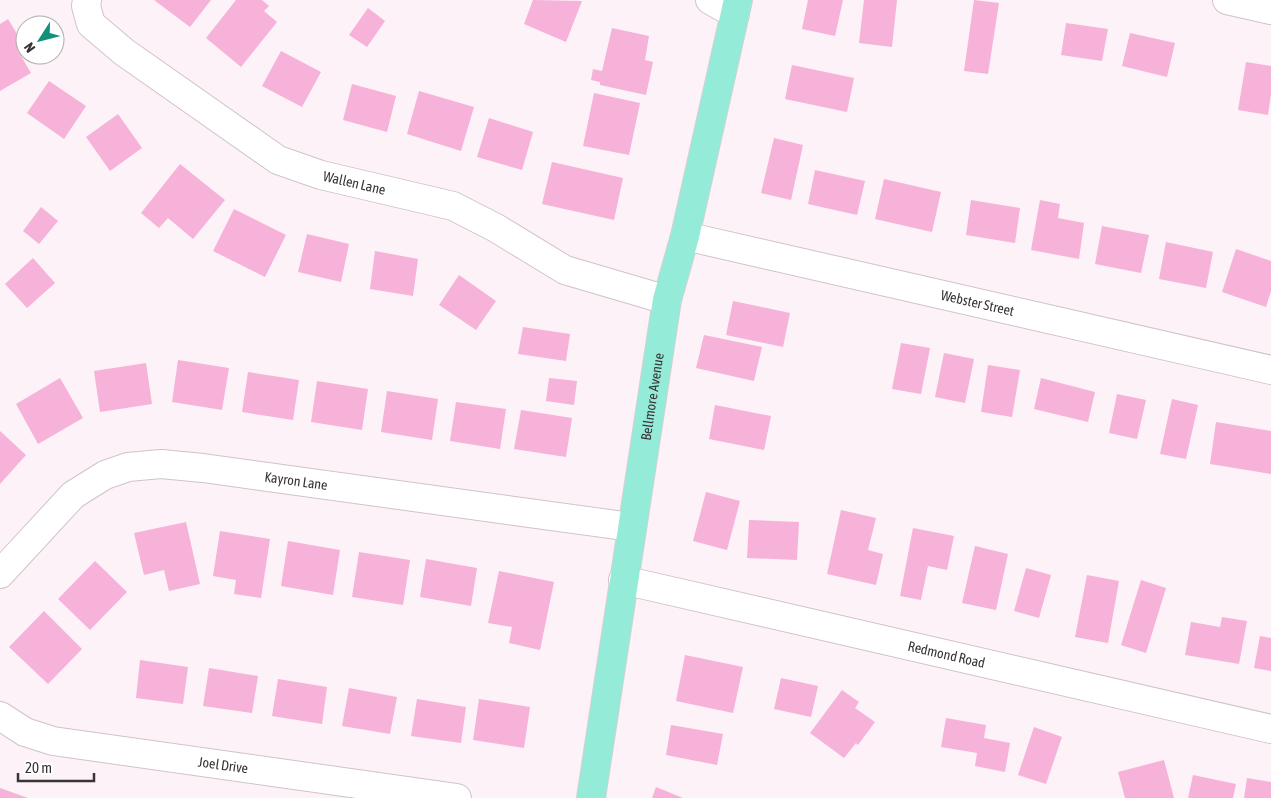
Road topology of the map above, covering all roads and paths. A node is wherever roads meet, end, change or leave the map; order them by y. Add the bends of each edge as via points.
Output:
1 (88, 0) edge
2 (710, 0) edge
3 (1227, 0) edge
4 (737, 7) edge
5 (1271, 10) edge
6 (685, 236) junction
7 (667, 300) junction
8 (1271, 370) edge
9 (631, 527) junction
10 (0, 574) edge
11 (623, 580) junction
12 (0, 716) edge
13 (1271, 729) edge
14 (458, 798) edge
15 (591, 798) edge

1 - 7 street, Wallen Lane via 86,6 91,24 124,52 278,160 321,175 453,206 565,270
2 - 4 street
3 - 5 street
4 - 6 main road, Bellmore Avenue
6 - 7 main road, Bellmore Avenue
6 - 8 street, Webster Street
7 - 9 main road, Bellmore Avenue
9 - 10 street, Kayron Lane via 161,464 105,475 73,495
9 - 11 main road, Bellmore Avenue
11 - 13 street, Redmond Road
11 - 15 main road, Bellmore Avenue
12 - 14 street, Joel Drive via 25,732 53,741

